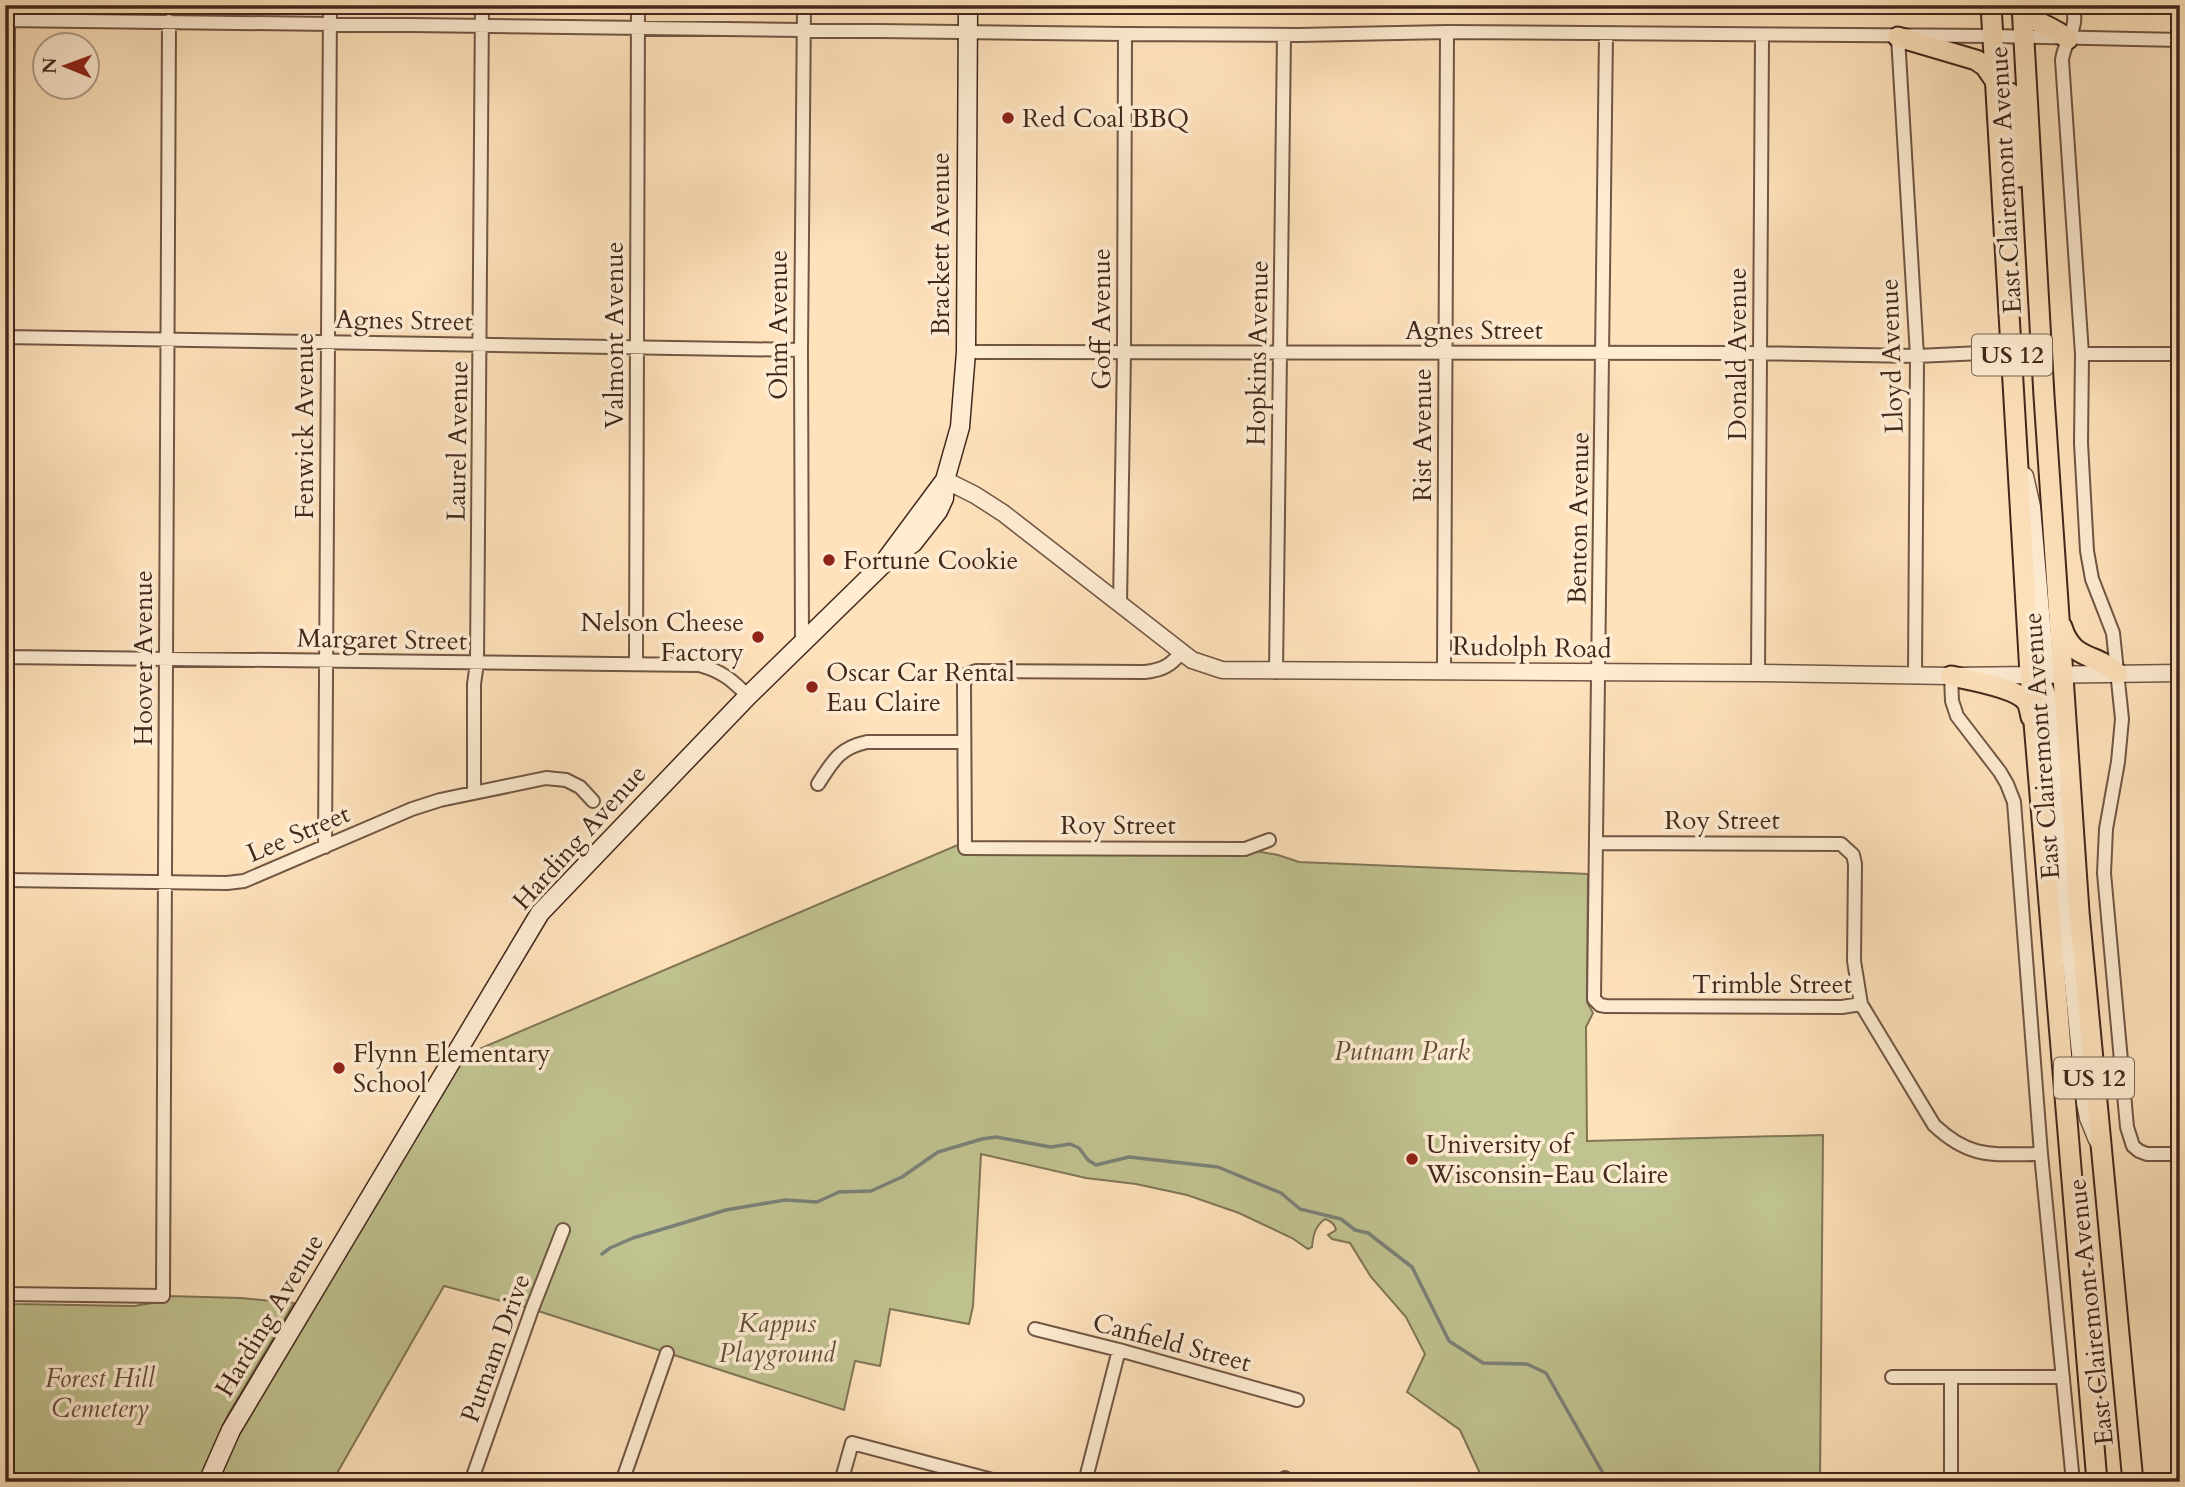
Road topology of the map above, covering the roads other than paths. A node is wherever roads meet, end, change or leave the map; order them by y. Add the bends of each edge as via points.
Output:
1 (330, 5) edge
2 (482, 5) edge
3 (638, 5) edge
4 (804, 5) edge
5 (968, 5) edge
6 (1991, 5) edge
7 (2002, 5) edge
8 (2072, 5) edge
9 (2022, 9) edge
10 (7, 20) edge
11 (169, 21) junction
12 (330, 23) junction
13 (482, 27) junction
14 (638, 29) junction
15 (804, 29) junction
16 (968, 32) junction
17 (1447, 32) junction
18 (1125, 34) junction
19 (1606, 34) junction
20 (1284, 35) junction
21 (1762, 36) junction
22 (1993, 36) junction
23 (1898, 37) junction
24 (2023, 37) junction
25 (2068, 39) junction
26 (2180, 40) edge
27 (1996, 82) junction
28 (6, 337) edge
29 (168, 339) junction
30 (327, 341) junction
31 (480, 345) junction
32 (637, 346) junction
33 (801, 349) junction
34 (966, 352) junction
35 (1124, 352) junction
36 (1446, 352) junction
37 (1279, 353) junction
38 (1603, 353) junction
39 (1759, 353) junction
40 (1981, 353) dead end
41 (2082, 354) junction
42 (2180, 354) edge
43 (1917, 356) junction
44 (2044, 396) junction
45 (2017, 443) junction
46 (945, 480) junction
47 (1120, 605) junction
48 (2058, 614) junction
49 (802, 644) junction
50 (1181, 653) junction
51 (6, 657) edge
52 (166, 659) junction
53 (325, 661) junction
54 (477, 663) junction
55 (636, 664) junction
56 (1444, 670) junction
57 (1276, 672) junction
58 (1598, 672) junction
59 (1758, 673) junction
60 (2180, 673) edge
61 (1915, 674) junction
62 (2030, 674) junction
63 (2062, 674) junction
64 (2118, 674) junction
65 (1951, 676) junction
66 (748, 696) junction
67 (2035, 731) junction
68 (963, 742) junction
69 (5, 762) edge
70 (818, 784) dead end
71 (474, 792) junction
72 (593, 801) dead end
73 (1269, 840) dead end
74 (1596, 843) junction
75 (325, 847) junction
76 (5, 880) edge
77 (164, 882) junction
78 (1596, 1003) joint
79 (1861, 1004) junction
80 (2100, 1147) junction
81 (2041, 1154) junction
82 (2180, 1154) edge
83 (563, 1230) dead end
84 (5, 1294) edge
85 (1035, 1329) dead end
86 (1119, 1350) junction
87 (667, 1353) dead end
88 (1892, 1377) dead end
89 (1951, 1377) junction
90 (2063, 1377) junction
91 (1297, 1399) dead end
92 (208, 1482) edge
93 (471, 1482) edge
94 (622, 1482) edge
95 (841, 1482) edge
96 (1000, 1482) edge
97 (1085, 1482) edge
98 (1951, 1482) edge
99 (2073, 1482) edge
100 (2097, 1482) edge
101 (2133, 1482) edge

1 - 12 street, Fenwick Avenue
2 - 13 street, Laurel Avenue
3 - 14 street, Valmont Avenue
4 - 15 street, Ohm Avenue
5 - 16 main road, Brackett Avenue
6 - 22 main road, East Clairemont Avenue / US 12
7 - 24 main road via 2004,21
8 - 25 street via 2076,20
9 - 24 main road, East Clairemont Avenue / US 12
9 - 25 main road
10 - 11 street
10 - 28 street
11 - 12 street
11 - 29 street, Hoover Avenue
12 - 13 street
12 - 30 street, Fenwick Avenue
13 - 14 street
13 - 31 street, Laurel Avenue
14 - 15 street
14 - 32 street, Valmont Avenue
15 - 16 street
15 - 33 street, Ohm Avenue
16 - 18 street
16 - 34 main road, Brackett Avenue
17 - 19 street
17 - 20 street
17 - 36 street, Rist Avenue
18 - 20 street
18 - 35 street, Goff Avenue
19 - 21 street
19 - 38 street, Benton Avenue
20 - 37 street, Hopkins Avenue
21 - 23 street
21 - 39 street, Donald Avenue
22 - 23 street
22 - 24 street
22 - 27 main road, East Clairemont Avenue / US 12
22 - 44 main road via 2006,50 2008,63 2030,351
23 - 27 main road via 1976,60
23 - 43 street, Lloyd Avenue
24 - 25 street
24 - 44 main road, East Clairemont Avenue / US 12
25 - 26 street
25 - 41 street via 2062,60
27 - 45 main road, East Clairemont Avenue / US 12
28 - 29 street, Agnes Street
28 - 51 street
29 - 30 street, Agnes Street
29 - 52 street, Hoover Avenue
30 - 31 street, Agnes Street
30 - 53 street, Fenwick Avenue
31 - 32 street, Agnes Street
31 - 54 street, Laurel Avenue
32 - 33 street, Agnes Street
32 - 55 street, Valmont Avenue
33 - 49 street, Ohm Avenue
34 - 35 street, Agnes Street
34 - 46 main road, Brackett Avenue via 960,427
35 - 37 street, Agnes Street
35 - 47 street, Goff Avenue
36 - 37 street, Agnes Street
36 - 38 street, Agnes Street
36 - 56 street, Rist Avenue
37 - 57 street, Hopkins Avenue
38 - 39 street, Agnes Street
38 - 58 street, Benton Avenue
39 - 43 street, Agnes Street
39 - 59 street, Donald Avenue
40 - 43 street, Agnes Street
41 - 42 street
41 - 64 street via 2087,551 2094,586 2113,632
43 - 61 street, Lloyd Avenue
44 - 48 main road, East Clairemont Avenue / US 12
45 - 62 main road, East Clairemont Avenue / US 12
45 - 63 street via 2032,508 2045,659
46 - 47 street, Rudolph Road via 1003,513
46 - 49 main road, Harding Avenue via 882,565
47 - 50 street, Rudolph Road
48 - 63 main road, East Clairemont Avenue / US 12
48 - 64 main road via 2073,648
49 - 66 main road, Harding Avenue
50 - 57 street, Rudolph Road via 1222,670
50 - 68 street via 1164,668 1144,672 967,674
51 - 52 street, Margaret Street
51 - 69 street
52 - 53 street, Margaret Street
52 - 77 street, Hoover Avenue
53 - 54 street, Margaret Street
53 - 75 street, Fenwick Avenue
54 - 55 street, Margaret Street
54 - 71 street, Laurel Avenue
55 - 66 street, Margaret Street via 715,669
56 - 57 street, Rudolph Road
56 - 58 street, Rudolph Road
58 - 59 street, Rudolph Road
58 - 74 street, Benton Avenue
59 - 61 street, Rudolph Road
60 - 64 street, Rudolph Road
61 - 65 street, Rudolph Road
62 - 63 street, Rudolph Road
62 - 65 street, Rudolph Road
62 - 67 main road, East Clairemont Avenue / US 12
62 - 80 street via 2043,684 2048,696 2085,1103
63 - 64 street, Rudolph Road
63 - 80 main road, East Clairemont Avenue / US 12
64 - 82 street via 2121,741 2106,829 2104,873 2127,1126 2139,1151
65 - 67 main road via 2016,694 2025,700
65 - 81 street via 1957,716 2000,772 2014,802
66 - 92 main road, Harding Avenue via 540,913 231,1430
67 - 100 main road, East Clairemont Avenue / US 12
68 - 70 street via 856,744 834,760
68 - 73 street, Roy Street via 965,848 1245,849
71 - 72 street, Lee Street via 546,778 566,780
71 - 75 street, Lee Street via 412,808
74 - 78 street, Benton Avenue
74 - 79 street, Roy Street via 1833,842 1848,848 1856,864 1854,961
75 - 77 street, Lee Street via 244,881
76 - 77 street, Lee Street
77 - 84 street, Hoover Avenue via 163,1296
78 - 79 street, Trimble Street
79 - 81 street, Trimble Street via 1944,1135 1979,1153
80 - 101 main road, East Clairemont Avenue / US 12
81 - 90 street
83 - 93 street, Putnam Drive
85 - 86 street, Canfield Street
86 - 91 street, Canfield Street
86 - 97 street
87 - 94 street
88 - 89 street
89 - 90 street
89 - 98 street
90 - 99 street
95 - 96 street via 852,1443

